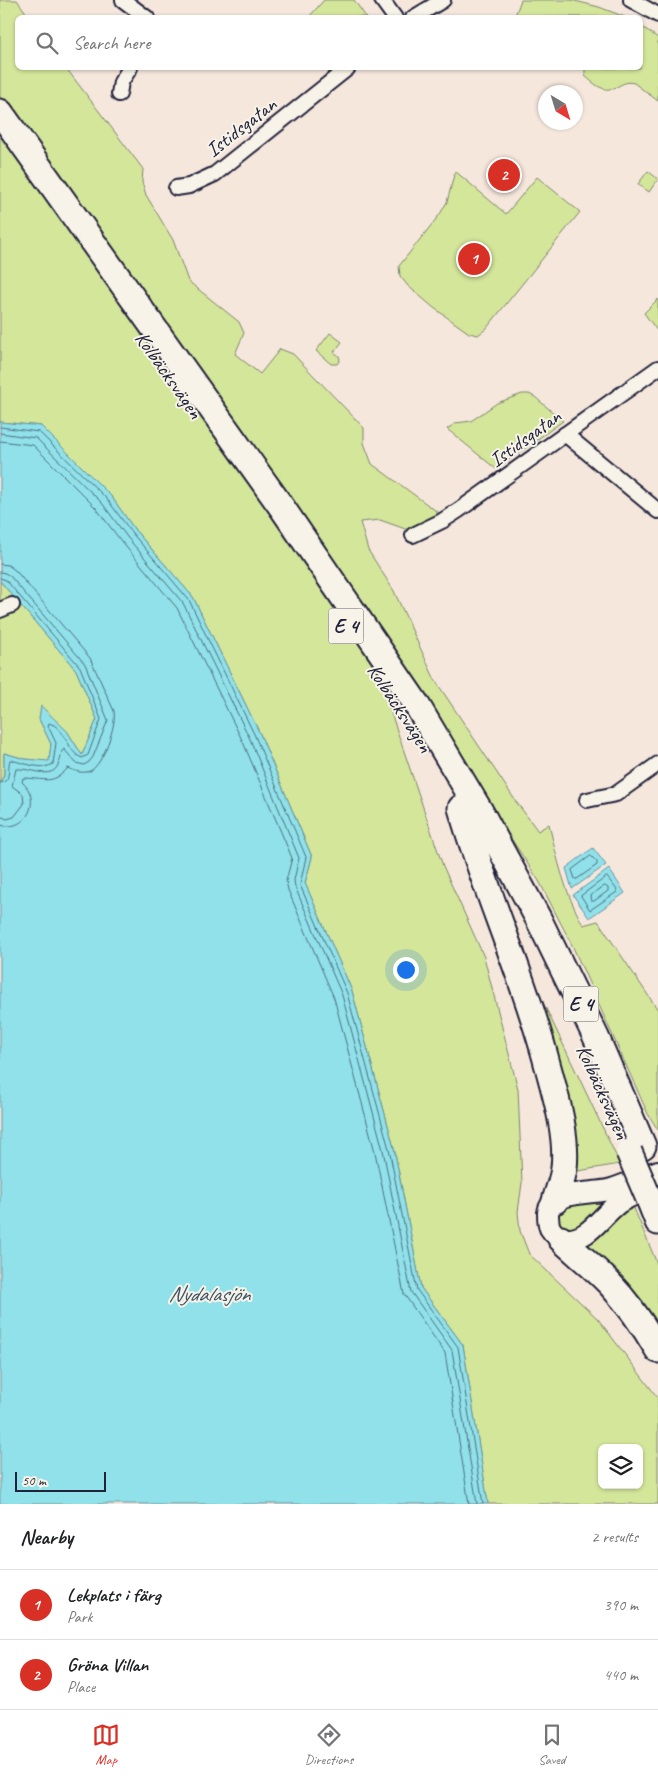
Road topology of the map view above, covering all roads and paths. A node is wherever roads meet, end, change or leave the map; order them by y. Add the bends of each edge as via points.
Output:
1 (123, 0) edge
2 (382, 0) edge
3 (443, 0) edge
4 (630, 0) edge
5 (143, 15) edge
6 (393, 15) edge
7 (418, 15) edge
8 (658, 15) edge
9 (129, 70) edge
10 (345, 70) edge
11 (119, 94) dead end
12 (0, 112) edge
13 (0, 138) edge
14 (176, 188) dead end
15 (658, 368) edge
16 (565, 434) junction
17 (658, 511) edge
18 (413, 535) dead end
19 (658, 764) edge
20 (587, 800) dead end
21 (461, 808) junction
22 (636, 1149) junction
23 (658, 1171) edge
24 (655, 1189) edge
25 (555, 1201) junction
26 (658, 1222) edge
27 (561, 1239) junction
28 (658, 1350) edge

1 - 5 street
2 - 6 street
3 - 7 street
4 - 8 street
9 - 11 street via 121,82
10 - 14 street, Istidsgatan via 215,174 189,186
12 - 22 highway, Kolbäcksvägen / E 4 via 334,581 420,710 539,920 596,1037
13 - 21 highway, Kolbäcksvägen / E 4 via 359,644
15 - 16 street, Istidsgatan
16 - 17 street
16 - 18 street, Istidsgatan via 454,514
19 - 20 street via 616,794
21 - 22 highway, Kolbäcksvägen / E 4 via 555,984
21 - 25 highway via 541,1040 555,1092 564,1166
22 - 24 highway, Kolbäcksvägen / E 4
23 - 25 street via 610,1190 572,1195
24 - 26 highway, Kolbäcksvägen / E 4
24 - 27 street via 637,1193 619,1203 580,1238
25 - 27 street via 549,1210 548,1220
27 - 28 highway via 623,1299

